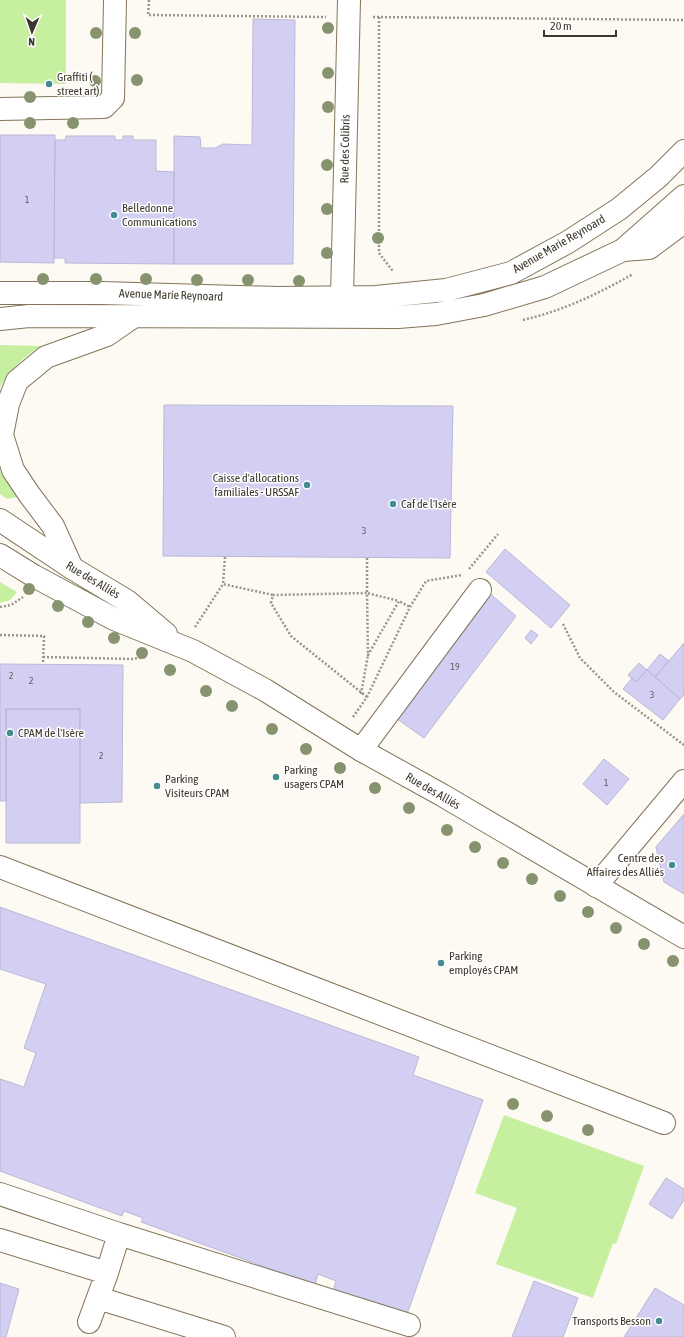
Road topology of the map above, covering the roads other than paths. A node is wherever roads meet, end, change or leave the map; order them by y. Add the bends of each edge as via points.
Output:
1 (116, 0) edge
2 (348, 8) edge
3 (0, 109) edge
4 (684, 151) edge
5 (684, 196) edge
6 (684, 222) edge
7 (622, 250) junction
8 (0, 293) edge
9 (342, 297) junction
10 (133, 317) junction
11 (309, 317) junction
12 (0, 319) edge
13 (0, 520) edge
14 (0, 555) edge
15 (72, 568) junction
16 (480, 590) dead end
17 (181, 646) junction
18 (361, 750) junction
19 (684, 781) edge
20 (0, 867) edge
21 (596, 886) junction
22 (684, 937) edge
23 (664, 1123) dead end
24 (0, 1194) edge
25 (119, 1234) junction
26 (0, 1240) edge
27 (107, 1273) junction
28 (98, 1298) junction
29 (89, 1322) dead end
30 (409, 1325) dead end
31 (224, 1337) edge

1 - 3 main road via 113,98 104,107
2 - 9 main road, Rue des Colibris
4 - 9 main road, Avenue Marie Reynoard via 658,177 619,209 568,242 511,273 446,290 376,297
5 - 7 main road, Avenue Marie Reynoard
6 - 7 main road, Avenue Marie Reynoard via 648,248
7 - 11 main road, Avenue Marie Reynoard via 545,286 484,305 436,314 398,317
8 - 9 main road, Avenue Marie Reynoard
9 - 11 main road
10 - 11 main road, Avenue Marie Reynoard
10 - 12 main road, Avenue Marie Reynoard via 29,316
10 - 15 main road via 107,335 46,357 17,380 8,404 2,435 13,470 53,526
13 - 15 main road, Rue des Alliés
14 - 17 main road, Rue des Alliés via 114,619
15 - 17 main road, Rue des Alliés via 127,601
16 - 18 main road
17 - 18 main road, Rue des Alliés via 265,690
18 - 21 main road, Rue des Alliés
19 - 21 main road
20 - 23 main road
21 - 22 main road, Rue des Alliés
24 - 25 main road
25 - 27 main road
25 - 30 main road
26 - 27 main road
27 - 28 main road
28 - 29 main road
28 - 31 main road

